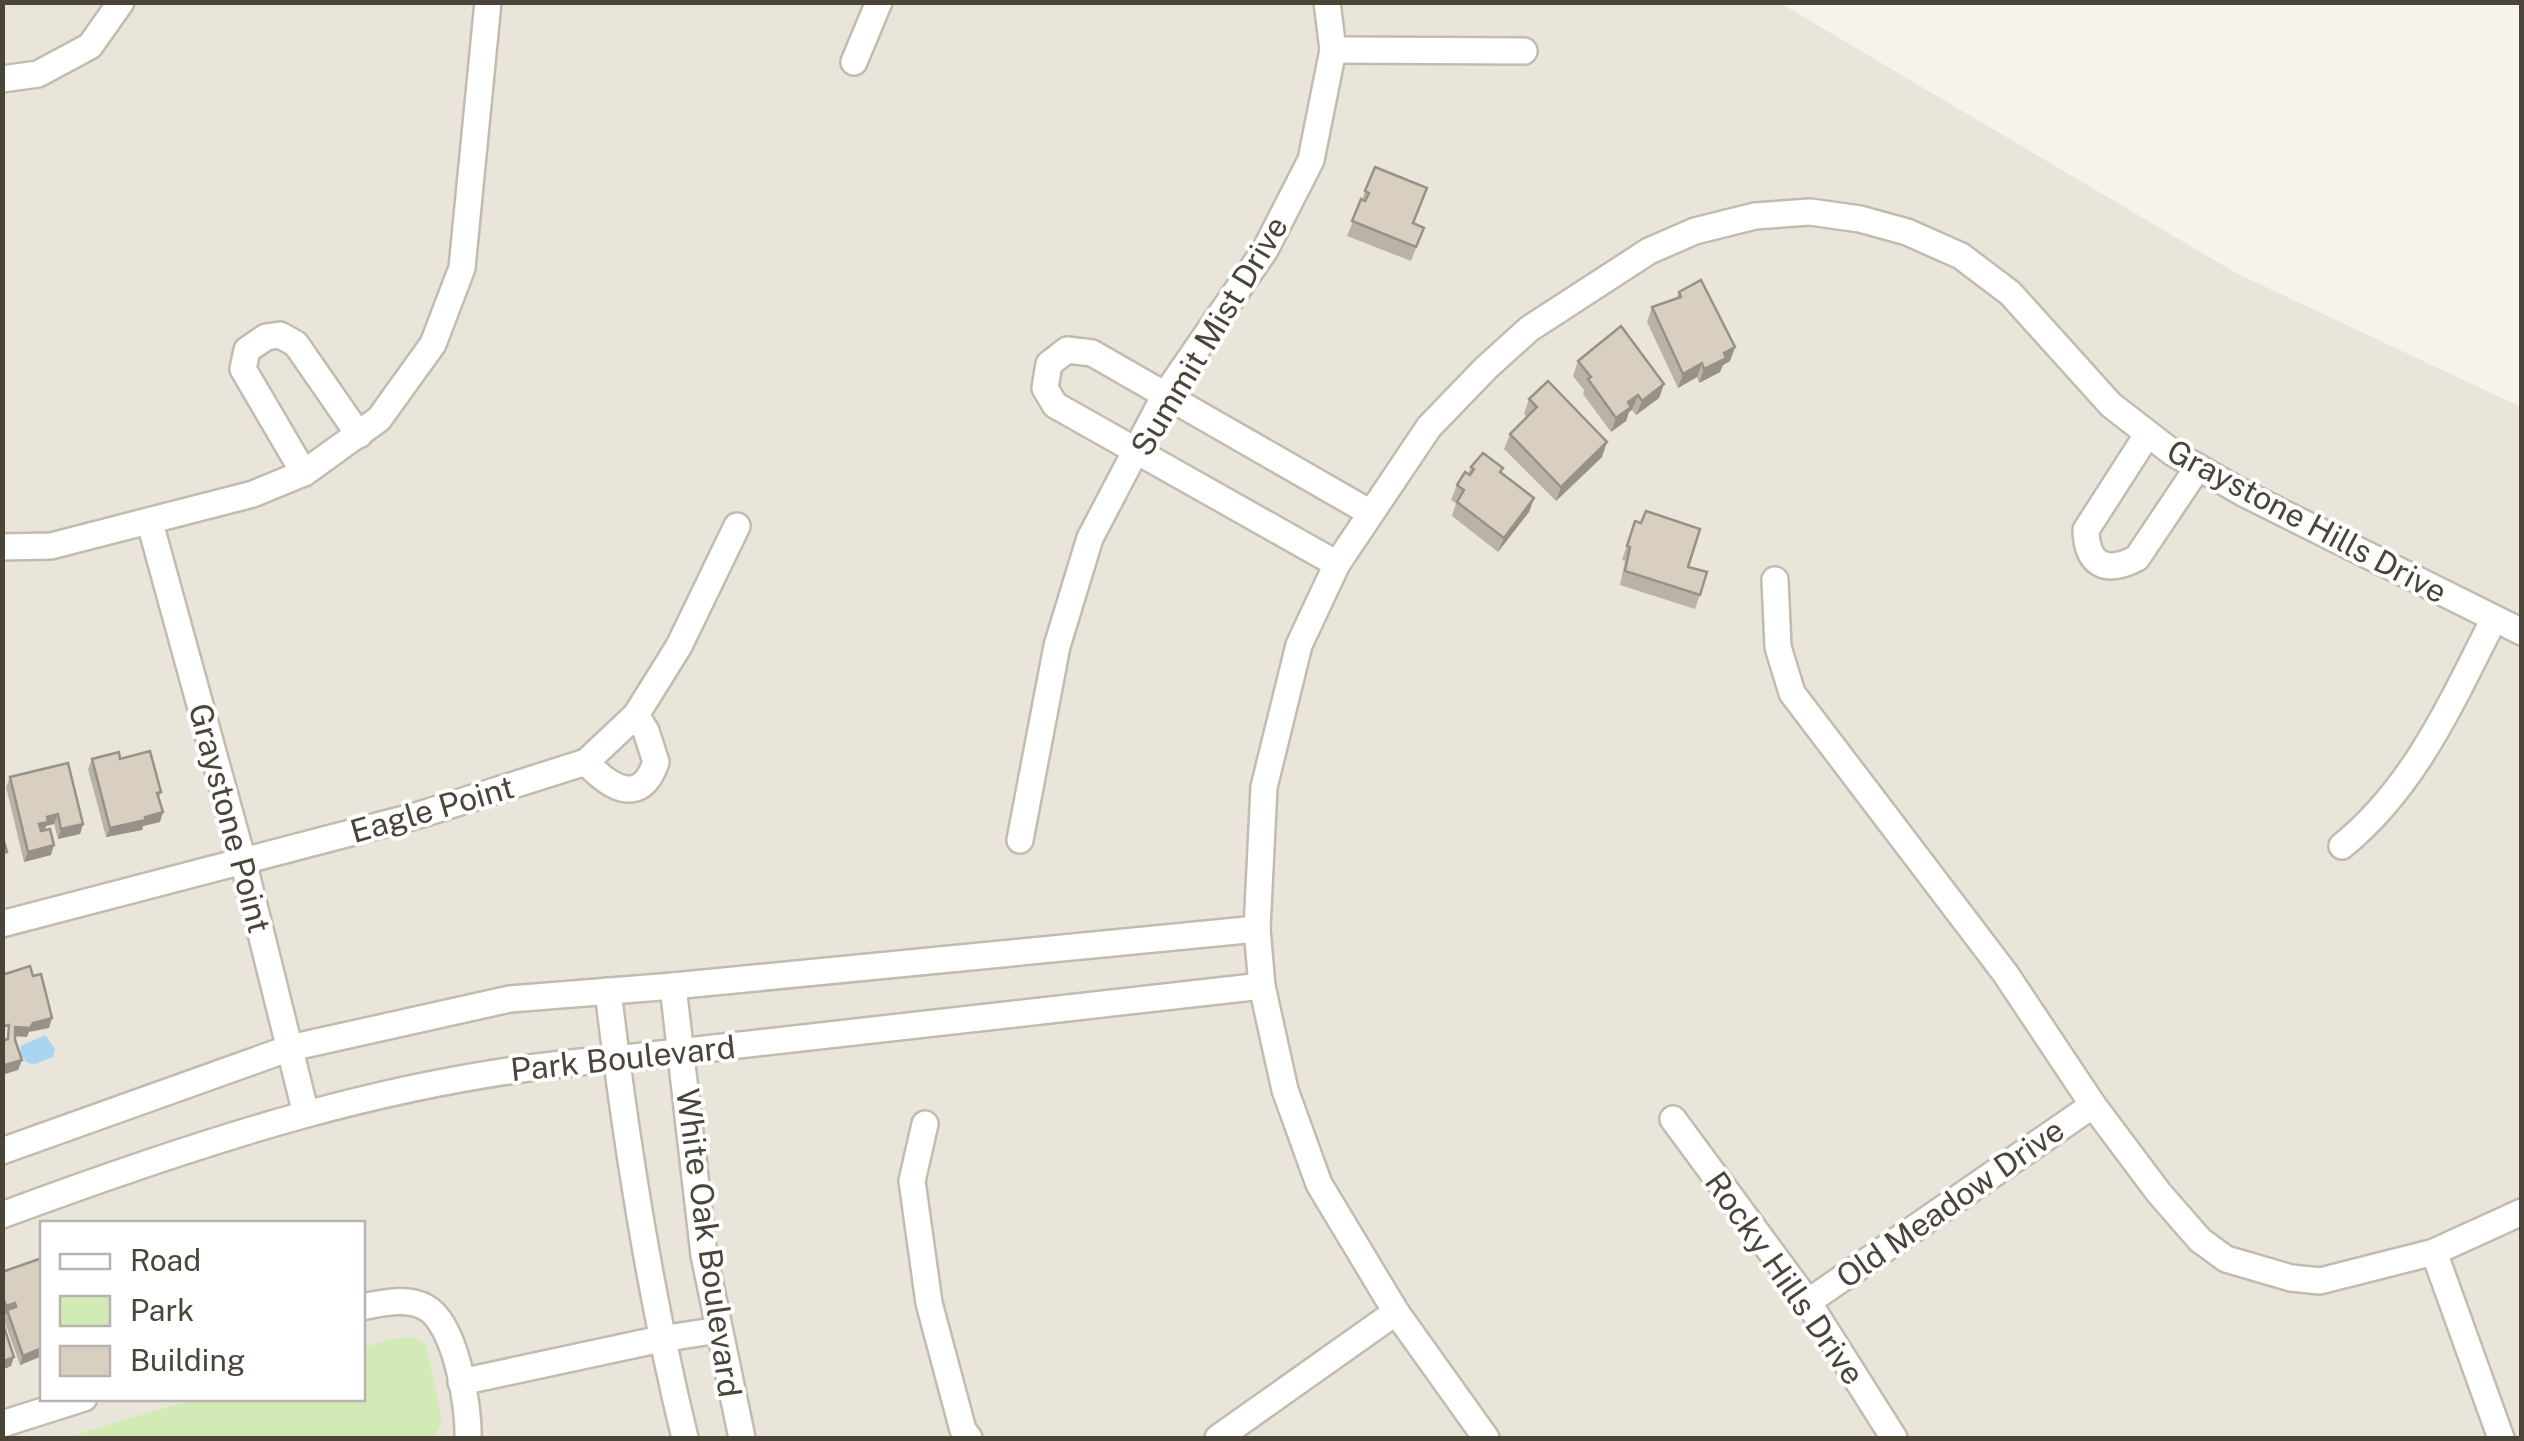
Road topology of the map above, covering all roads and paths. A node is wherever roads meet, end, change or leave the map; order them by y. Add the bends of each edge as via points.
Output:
1 (121, 2) edge
2 (488, 2) edge
3 (879, 2) edge
4 (1327, 2) edge
5 (1333, 50) junction
6 (1524, 51) dead end
7 (854, 62) dead end
8 (2, 79) edge
9 (1165, 395) junction
10 (359, 435) junction
11 (2147, 435) junction
12 (1138, 451) junction
13 (2198, 467) junction
14 (304, 473) junction
15 (1370, 512) junction
16 (150, 523) junction
17 (737, 526) dead end
18 (2, 547) edge
19 (1337, 564) junction
20 (1775, 580) dead end
21 (2494, 618) junction
22 (2522, 632) edge
23 (636, 715) junction
24 (586, 762) junction
25 (1020, 840) dead end
26 (2342, 846) dead end
27 (244, 861) junction
28 (2, 924) edge
29 (1256, 930) junction
30 (674, 986) junction
31 (1262, 986) junction
32 (608, 991) junction
33 (290, 1048) junction
34 (682, 1051) junction
35 (616, 1059) junction
36 (2092, 1104) junction
37 (306, 1114) junction
38 (1673, 1119) dead end
39 (925, 1124) dead end
40 (2, 1151) edge
41 (2522, 1212) edge
42 (2, 1216) edge
43 (2434, 1252) junction
44 (1808, 1302) junction
45 (365, 1307) edge
46 (1396, 1312) junction
47 (719, 1330) junction
48 (661, 1339) junction
49 (462, 1382) junction
50 (75, 1401) edge
51 (2, 1424) edge
52 (468, 1438) edge
53 (685, 1438) edge
54 (742, 1438) edge
55 (969, 1438) edge
56 (1218, 1438) edge
57 (1486, 1438) edge
58 (1894, 1438) edge
59 (2501, 1438) edge

1 - 8 street via 90,46 38,74
2 - 10 street via 462,268 433,344 379,419
3 - 7 street
4 - 5 street, Summit Mist Drive
5 - 6 street
5 - 9 street, Summit Mist Drive via 1311,160 1266,250
9 - 12 street, Summit Mist Drive
9 - 12 street via 1092,354 1066,350 1049,364 1045,388 1055,404
9 - 15 street
10 - 14 street
10 - 14 street via 296,344 280,335 247,350 242,369
11 - 13 street, Graystone Hills Drive
11 - 13 street via 2086,530 2086,546 2106,567 2137,558
11 - 15 street, Graystone Hills Drive via 2111,405 2010,293 1962,256 1860,219 1810,212 1755,216 1695,230 1648,251 1529,329 1429,427
12 - 19 street
12 - 25 street, Summit Mist Drive via 1090,538 1057,646
13 - 21 street, Graystone Hills Drive
14 - 16 street
15 - 19 street, Graystone Hills Drive
16 - 18 street via 52,546
16 - 27 street, Graystone Point
17 - 23 street, Eagle Point via 679,646
19 - 29 street, Graystone Hills Drive via 1299,645 1264,788
20 - 36 street via 1778,647 1792,693 2004,973
21 - 22 street, Graystone Hills Drive
21 - 26 street via 2394,798
23 - 24 street, Eagle Point
23 - 24 street via 656,762 644,785 618,788
24 - 27 street, Eagle Point
27 - 28 street, Eagle Point
27 - 33 street, Graystone Point
29 - 30 street, Park Boulevard
29 - 31 street, Graystone Hills Drive
30 - 32 street, Park Boulevard
30 - 34 street, White Oak Boulevard
31 - 34 street, Park Boulevard
31 - 46 street, Graystone Hills Drive via 1285,1090 1319,1184
32 - 33 street, Park Boulevard via 510,999
32 - 35 street, White Oak Boulevard
33 - 37 street, Graystone Point
33 - 40 street, Park Boulevard
34 - 35 street, Park Boulevard
34 - 47 street, White Oak Boulevard via 704,1255
35 - 37 street, Park Boulevard via 433,1083
35 - 48 street, White Oak Boulevard
36 - 43 street via 2159,1194 2226,1259 2320,1281
36 - 44 street, Old Meadow Drive
37 - 42 street, Park Boulevard via 171,1153
38 - 44 street, Rocky Hills Drive
39 - 55 street via 912,1181 928,1304
41 - 43 street
43 - 59 street
44 - 58 street, Rocky Hills Drive
45 - 49 street via 404,1301 426,1307 444,1323
46 - 56 street
46 - 57 street, Graystone Hills Drive
47 - 48 street
47 - 54 street, White Oak Boulevard
48 - 49 street
48 - 53 street, White Oak Boulevard
49 - 52 street
50 - 51 street

